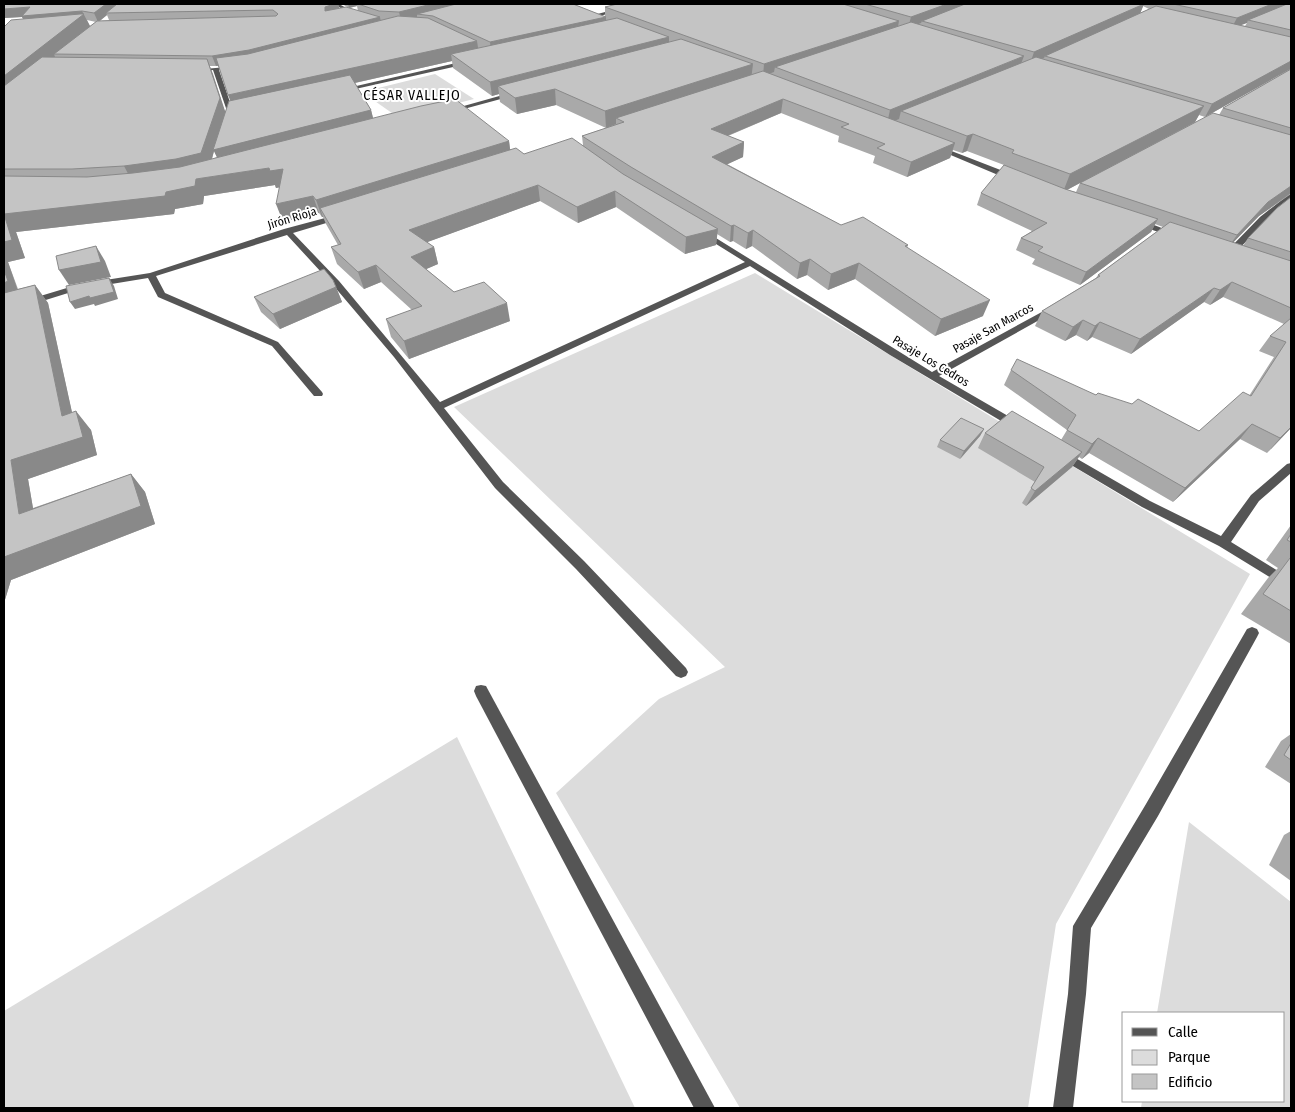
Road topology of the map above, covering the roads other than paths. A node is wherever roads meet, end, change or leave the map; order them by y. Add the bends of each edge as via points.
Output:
1 (336, 4) edge
2 (640, 4) edge
3 (356, 9) edge
4 (348, 12) junction
5 (585, 13) edge
6 (340, 15) edge
7 (593, 16) junction
8 (364, 18) edge
9 (601, 20) edge
10 (472, 62) edge
11 (243, 66) edge
12 (188, 70) edge
13 (216, 70) junction
14 (335, 91) edge
15 (519, 92) edge
16 (240, 112) edge
17 (442, 112) edge
18 (231, 114) junction
19 (227, 126) edge
20 (924, 142) edge
21 (1016, 179) edge
22 (1291, 197) edge
23 (344, 214) edge
24 (1126, 218) edge
25 (696, 228) edge
26 (287, 231) junction
27 (1188, 239) edge
28 (1239, 256) edge
29 (752, 262) junction
30 (151, 275) junction
31 (1064, 303) edge
32 (4, 310) edge
33 (931, 376) junction
34 (318, 394) dead end
35 (438, 407) junction
36 (1030, 435) edge
37 (1047, 445) edge
38 (1291, 467) edge
39 (1223, 544) junction
40 (1291, 585) edge
41 (1252, 633) dead end
42 (681, 672) dead end
43 (481, 691) dead end
44 (705, 1108) edge
45 (1063, 1108) edge

1 - 4 street
2 - 7 street
3 - 4 street
4 - 6 street
4 - 8 street
5 - 7 street
7 - 9 street
10 - 14 street
11 - 13 street
12 - 13 street
13 - 18 street
15 - 17 street
16 - 18 street
18 - 19 street
20 - 21 street
22 - 28 street via 1226,252
23 - 26 street, Jirón Rioja
24 - 27 street via 1158,233
25 - 29 street, Pasaje Los Cedros
26 - 30 street, Jirón Rioja
26 - 35 street via 336,283
29 - 33 street, Pasaje Los Cedros
29 - 35 street
30 - 32 street, Jirón Rioja via 80,287
30 - 34 street via 161,296 275,344
31 - 33 street, Pasaje San Marcos
33 - 36 street, Pasaje Los Cedros
35 - 42 street via 499,485
37 - 39 street via 1146,504
38 - 39 street via 1254,498
39 - 40 street
41 - 45 street via 1082,926
43 - 44 street

